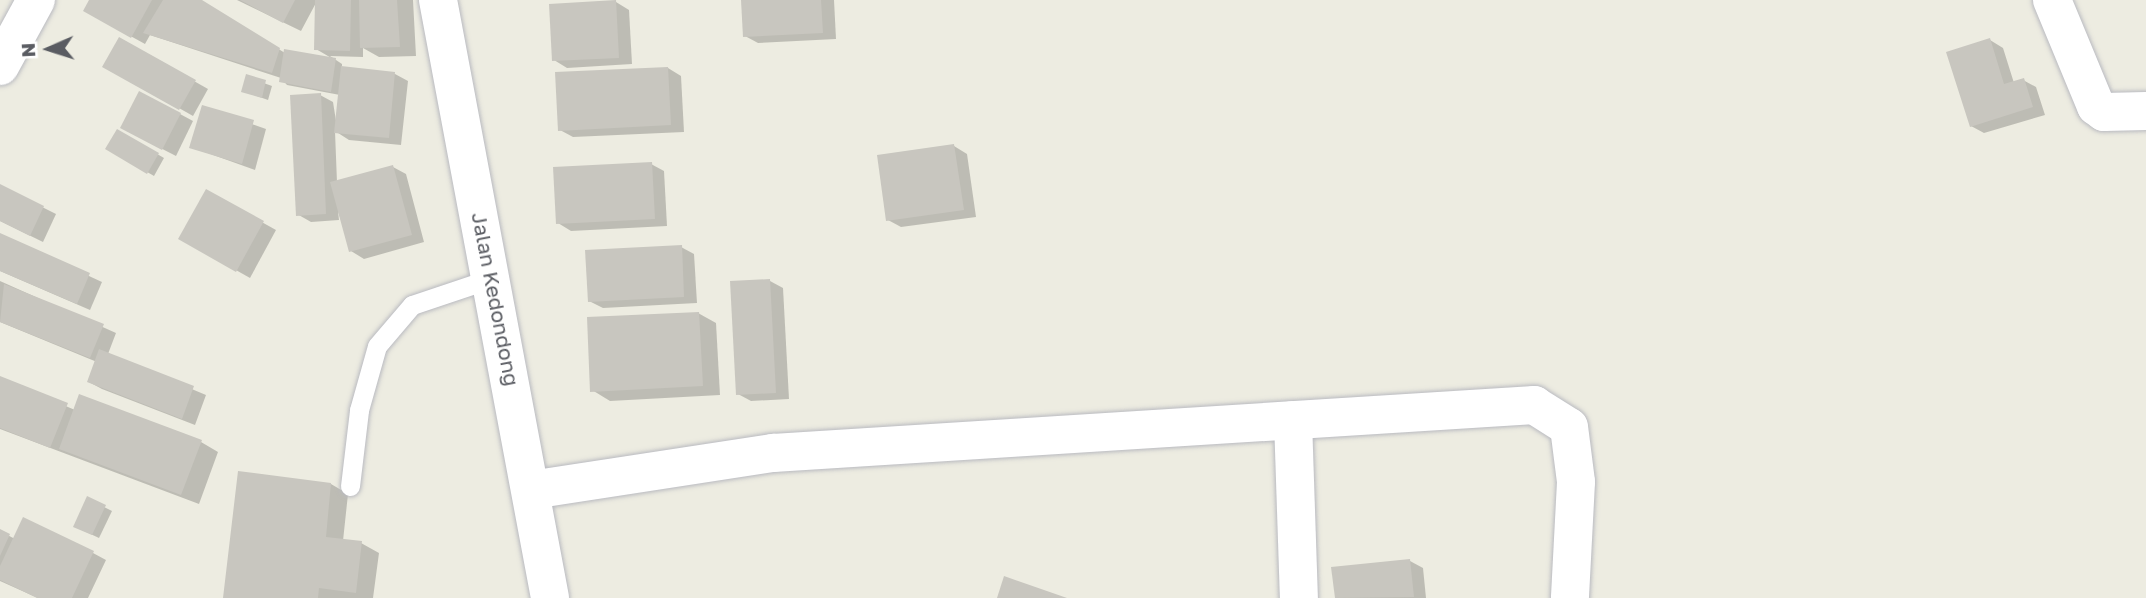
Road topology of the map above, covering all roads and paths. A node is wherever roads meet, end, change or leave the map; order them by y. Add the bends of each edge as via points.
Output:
1 (36, 0) edge
2 (438, 0) edge
3 (2052, 0) edge
4 (0, 66) edge
5 (2146, 111) edge
6 (492, 278) junction
7 (1293, 420) junction
8 (350, 486) dead end
9 (531, 490) junction
10 (550, 598) edge
11 (1299, 598) edge
12 (1570, 598) edge

1 - 4 street
2 - 6 street, Jalan Kedondong
3 - 5 street via 2096,106 2104,112
6 - 8 lane via 412,305 377,346 359,410
6 - 9 street, Jalan Kedondong
7 - 9 street via 773,453
7 - 11 street
7 - 12 street via 1534,405 1569,427 1576,482
9 - 10 street, Jalan Kedondong

